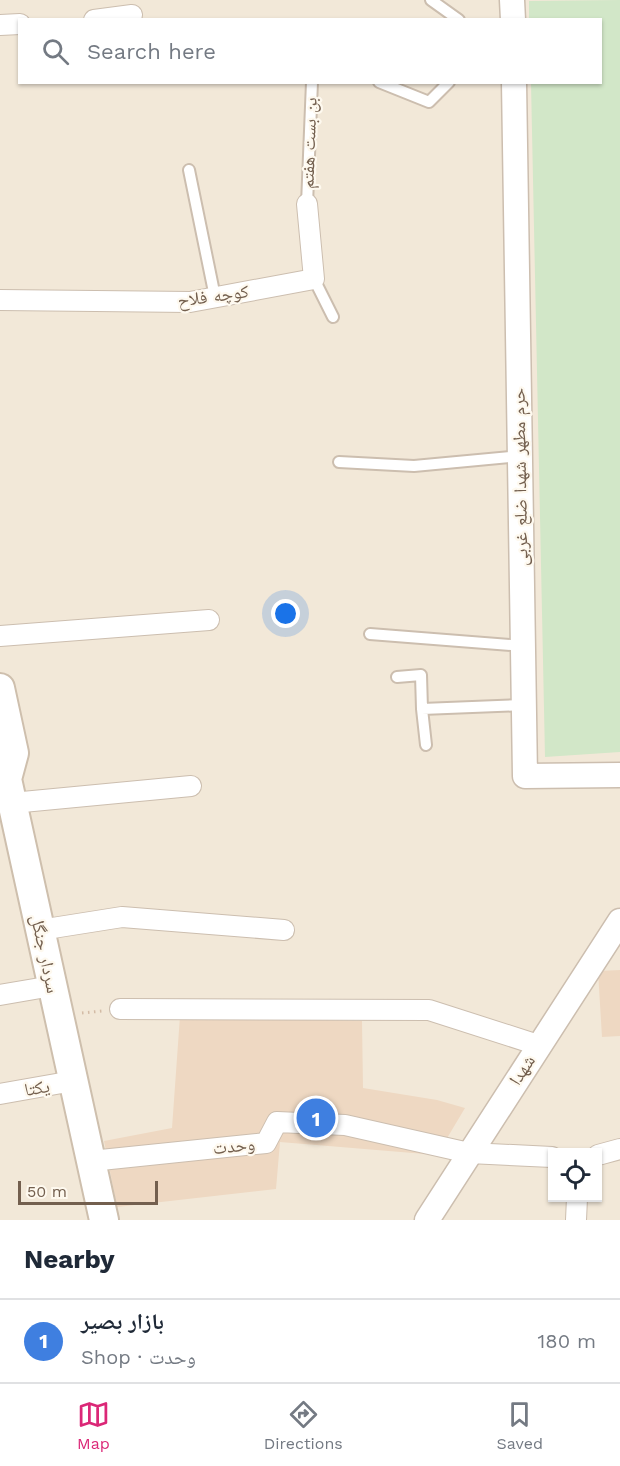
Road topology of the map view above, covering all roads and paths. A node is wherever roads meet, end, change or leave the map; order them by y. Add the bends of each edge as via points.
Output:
1 (431, 0) edge
2 (512, 0) edge
3 (132, 15) dead end
4 (109, 18) edge
5 (456, 18) edge
6 (512, 18) edge
7 (18, 24) edge
8 (0, 25) edge
9 (312, 84) edge
10 (384, 84) edge
11 (447, 84) edge
12 (514, 84) edge
13 (189, 170) dead end
14 (307, 204) joint
15 (314, 279) junction
16 (215, 297) junction
17 (0, 300) edge
18 (333, 317) dead end
19 (520, 456) junction
20 (339, 462) dead end
21 (209, 620) dead end
22 (370, 634) dead end
23 (0, 636) edge
24 (523, 646) junction
25 (397, 677) dead end
26 (0, 688) edge
27 (524, 705) junction
28 (422, 709) junction
29 (426, 745) dead end
30 (620, 775) edge
31 (5, 783) edge
32 (190, 786) dead end
33 (620, 921) edge
34 (40, 930) junction
35 (284, 930) dead end
36 (52, 986) junction
37 (0, 995) edge
38 (120, 1009) joint
39 (59, 1016) junction
40 (538, 1046) junction
41 (73, 1081) junction
42 (0, 1094) edge
43 (620, 1149) edge
44 (469, 1153) junction
45 (602, 1154) edge
46 (548, 1157) edge
47 (91, 1161) junction
48 (577, 1202) edge
49 (104, 1220) edge
50 (427, 1220) edge
51 (576, 1220) edge

1 - 5 lane
2 - 6 street
3 - 4 street
7 - 8 street
9 - 14 lane, بن بست هفتم
10 - 11 lane via 429,102
12 - 19 street, حرم مطهر شهدا ضلع غربی
13 - 16 lane
14 - 15 street
15 - 16 street, کوچه فلاح
15 - 18 lane
16 - 17 street, کوچه فلاح via 190,302
19 - 20 lane via 414,466
19 - 24 street, حرم مطهر شهدا ضلع غربی
21 - 23 street
22 - 24 lane
24 - 27 street, حرم مطهر شهدا ضلع غربی
25 - 28 lane via 421,675
26 - 31 main road, سردار جنگل via 14,753
27 - 28 lane
27 - 30 street, حرم مطهر شهدا ضلع غربی via 525,776
28 - 29 lane
31 - 32 street
31 - 34 main road, سردار جنگل
33 - 40 street, شهدا
34 - 35 street via 122,917
34 - 36 main road, سردار جنگل
36 - 37 street
36 - 39 main road, سردار جنگل
38 - 39 path
38 - 40 street via 429,1010
39 - 41 main road, سردار جنگل
40 - 44 street, شهدا
41 - 42 street, یکتا
41 - 47 main road, سردار جنگل
43 - 45 street
44 - 46 street
44 - 47 street, وحدت via 345,1125 276,1122 266,1143
44 - 50 street, شهدا
47 - 49 main road, سردار جنگل
48 - 51 street

